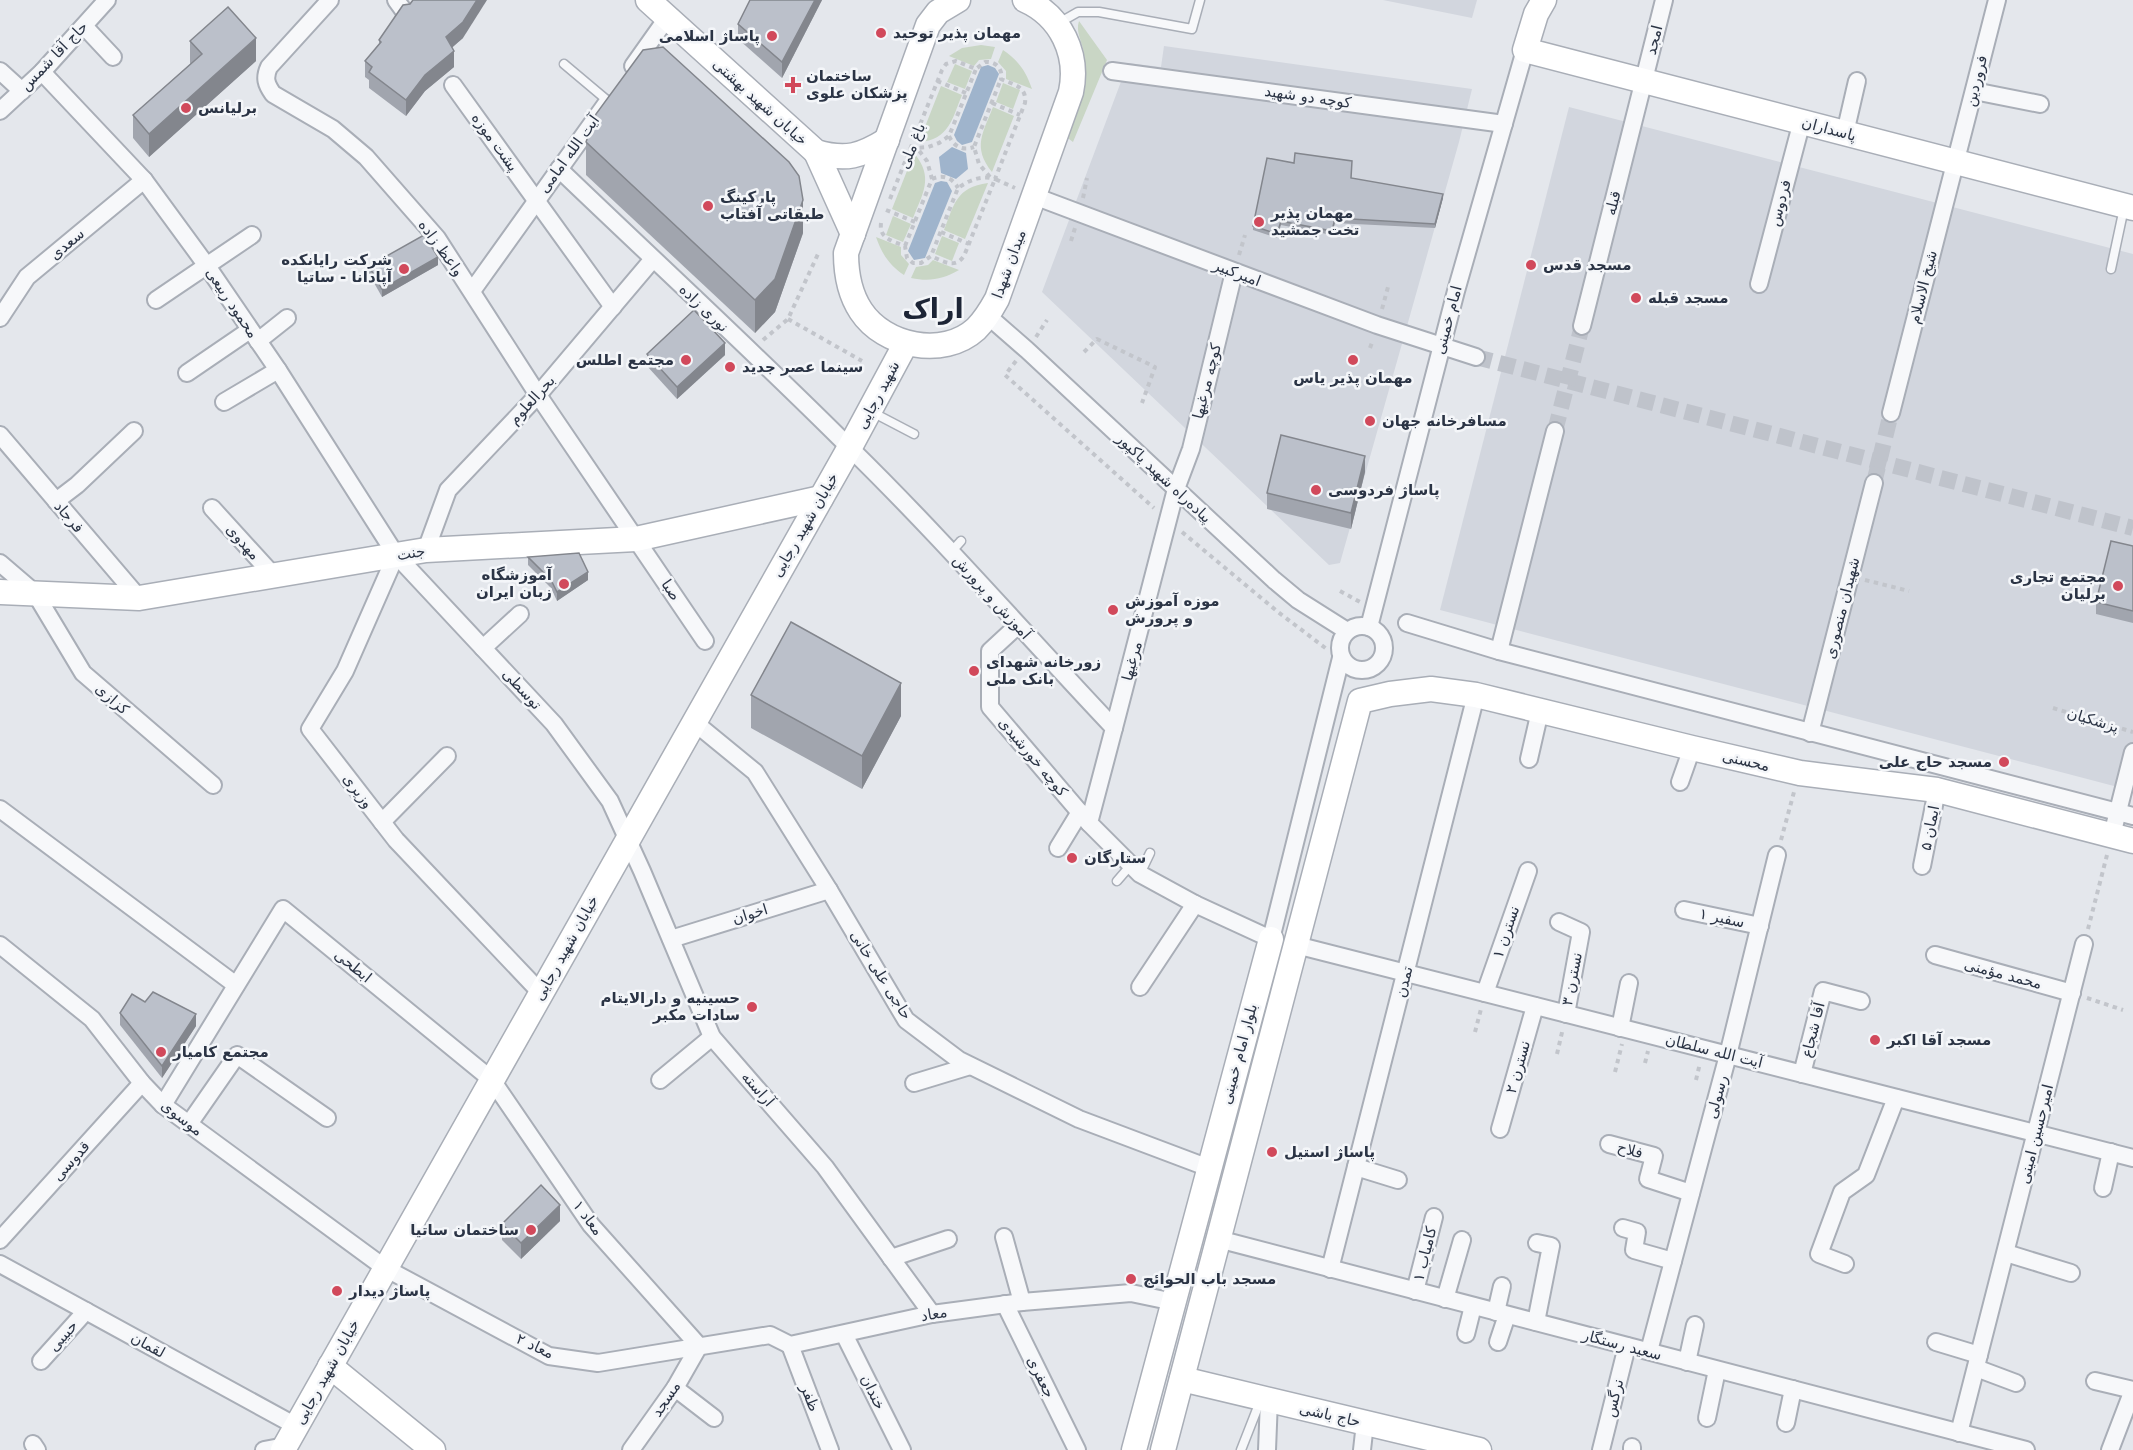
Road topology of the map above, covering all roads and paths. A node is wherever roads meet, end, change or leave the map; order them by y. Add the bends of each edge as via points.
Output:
1 (106, 0) edge
2 (330, 0) edge
3 (648, 0) edge
4 (958, 0) edge
5 (1025, 0) edge
6 (1200, 0) edge
7 (1664, 0) edge
8 (1997, 0) edge
9 (1539, 5) edge
10 (1052, 13) edge
11 (667, 18) junction
12 (84, 26) junction
13 (1525, 50) junction
14 (113, 57) dead end
15 (564, 64) dead end
16 (976, 69) junction
17 (1112, 70) dead end
18 (0, 71) edge
19 (42, 72) junction
20 (1001, 79) junction
21 (938, 81) junction
22 (1644, 81) junction
23 (1857, 81) dead end
24 (453, 85) dead end
25 (22, 91) junction
26 (615, 91) junction
27 (1974, 91) junction
28 (966, 93) junction
29 (992, 103) junction
30 (2040, 104) dead end
31 (0, 111) edge
32 (1020, 115) junction
33 (1802, 121) junction
34 (1504, 124) junction
35 (1845, 133) junction
36 (949, 136) junction
37 (887, 140) junction
38 (974, 147) junction
39 (816, 152) junction
40 (1955, 162) junction
41 (559, 169) junction
42 (932, 178) junction
43 (993, 178) junction
44 (144, 180) junction
45 (958, 188) junction
46 (1034, 195) junction
47 (537, 200) junction
48 (2129, 207) edge
49 (886, 210) junction
50 (915, 222) junction
51 (941, 232) junction
52 (853, 234) junction
53 (252, 235) dead end
54 (969, 244) junction
55 (905, 246) junction
56 (818, 254) dead end
57 (931, 256) junction
58 (653, 259) junction
59 (207, 266) junction
60 (2112, 269) dead end
61 (1234, 272) junction
62 (1759, 284) dead end
63 (472, 291) junction
64 (156, 300) dead end
65 (613, 307) junction
66 (988, 316) junction
67 (0, 318) edge
68 (287, 318) dead end
69 (788, 318) junction
70 (1582, 326) tunnel mouth
71 (254, 335) junction
72 (906, 343) junction
73 (1441, 347) junction
74 (749, 351) junction
75 (1084, 352) dead end
76 (1476, 357) tunnel mouth
77 (862, 361) dead end
78 (278, 370) junction
79 (187, 373) dead end
80 (538, 395) junction
81 (224, 402) dead end
82 (1142, 403) dead end
83 (870, 411) junction
84 (1891, 413) tunnel mouth
85 (134, 431) dead end
86 (1555, 431) tunnel mouth
87 (914, 434) dead end
88 (0, 435) edge
89 (850, 447) junction
90 (1874, 483) tunnel mouth
91 (1176, 489) junction
92 (821, 498) junction
93 (56, 501) junction
94 (212, 508) dead end
95 (636, 539) junction
96 (426, 550) junction
97 (396, 555) junction
98 (0, 563) edge
99 (273, 575) junction
100 (1850, 577) junction
101 (1909, 591) dead end
102 (0, 592) edge
103 (35, 593) junction
104 (139, 598) junction
105 (520, 614) dead end
106 (1407, 623) dead end
107 (1017, 626) junction
108 (1369, 627) junction
109 (1347, 632) junction
110 (705, 641) dead end
111 (483, 648) junction
112 (1499, 651) junction
113 (1341, 658) junction
114 (1371, 669) junction
115 (1476, 695) junction
116 (1360, 701) junction
117 (2053, 708) dead end
118 (1540, 711) junction
119 (694, 722) junction
120 (1114, 728) junction
121 (2133, 732) edge
122 (1810, 733) junction
123 (1692, 748) junction
124 (2133, 752) edge
125 (447, 756) dead end
126 (1529, 759) dead end
127 (1800, 773) junction
128 (1680, 782) dead end
129 (213, 785) dead end
130 (1937, 790) junction
131 (0, 809) edge
132 (1084, 818) junction
133 (382, 822) junction
134 (2124, 826) edge
135 (628, 839) junction
136 (1058, 848) dead end
137 (1150, 853) dead end
138 (1777, 855) joint
139 (1922, 866) dead end
140 (1135, 870) junction
141 (1528, 871) dead end
142 (1117, 881) dead end
143 (829, 890) junction
144 (1195, 904) junction
145 (1684, 910) dead end
146 (1559, 922) dead end
147 (1760, 926) junction
148 (671, 939) junction
149 (1270, 939) junction
150 (2084, 944) joint
151 (0, 945) edge
152 (1296, 945) junction
153 (1935, 955) dead end
154 (1406, 973) junction
155 (1629, 983) dead end
156 (236, 985) junction
157 (1140, 987) dead end
158 (541, 993) junction
159 (1485, 993) junction
160 (2072, 993) junction
161 (1861, 1001) dead end
162 (1535, 1006) junction
163 (2123, 1010) dead end
164 (1566, 1014) junction
165 (1623, 1028) junction
166 (1475, 1032) dead end
167 (712, 1037) junction
168 (1557, 1053) dead end
169 (1728, 1055) junction
170 (970, 1066) junction
171 (1616, 1072) dead end
172 (1802, 1074) junction
173 (492, 1080) junction
174 (660, 1080) dead end
175 (142, 1083) junction
176 (914, 1083) dead end
177 (1896, 1098) junction
178 (164, 1105) junction
179 (327, 1118) dead end
180 (189, 1124) junction
181 (1500, 1129) dead end
182 (2037, 1133) junction
183 (1609, 1144) dead end
184 (2111, 1152) junction
185 (2133, 1158) edge
186 (1356, 1167) junction
187 (1209, 1168) junction
188 (1398, 1180) dead end
189 (2103, 1188) dead end
190 (1691, 1193) junction
191 (1434, 1217) dead end
192 (6, 1221) edge
193 (1623, 1228) dead end
194 (1004, 1237) dead end
195 (948, 1239) dead end
196 (1218, 1239) junction
197 (0, 1240) edge
198 (1461, 1240) dead end
199 (1538, 1243) dead end
200 (2006, 1253) junction
201 (891, 1258) junction
202 (1673, 1261) junction
203 (0, 1264) edge
204 (1845, 1264) dead end
205 (385, 1268) junction
206 (1330, 1269) junction
207 (2071, 1273) dead end
208 (1502, 1286) dead end
209 (1415, 1291) junction
210 (1445, 1299) junction
211 (1022, 1302) junction
212 (1173, 1302) junction
213 (1005, 1304) junction
214 (1473, 1306) junction
215 (86, 1311) junction
216 (1502, 1313) junction
217 (932, 1314) junction
218 (1536, 1322) junction
219 (1695, 1325) dead end
220 (844, 1334) junction
221 (1466, 1334) dead end
222 (1498, 1342) dead end
223 (1936, 1342) dead end
224 (699, 1346) junction
225 (790, 1346) junction
226 (1628, 1346) junction
227 (1649, 1351) junction
228 (41, 1361) dead end
229 (1688, 1362) junction
230 (1978, 1362) junction
231 (330, 1366) junction
232 (1717, 1370) junction
233 (1182, 1379) junction
234 (2095, 1381) dead end
235 (2016, 1383) dead end
236 (675, 1388) junction
237 (1793, 1389) junction
238 (2133, 1390) edge
239 (1265, 1399) junction
240 (714, 1418) dead end
241 (1707, 1418) dead end
242 (1365, 1423) junction
243 (1786, 1424) dead end
244 (1959, 1433) junction
245 (282, 1443) edge
246 (433, 1450) edge
247 (631, 1450) edge
248 (830, 1450) edge
249 (902, 1450) edge
250 (1077, 1450) edge
251 (1134, 1450) edge
252 (1163, 1450) edge
253 (1241, 1450) edge
254 (1267, 1450) edge
255 (1362, 1450) edge
256 (1479, 1450) edge
257 (1601, 1450) edge
258 (2026, 1450) edge
259 (2110, 1450) edge

1 - 12 street, حاج آقا شمس
2 - 63 street, واعظ زاده via 269,67 265,75 267,86 273,94 333,129 366,157 436,238
3 - 11 main road, خیابان شهید بهشتی
4 - 37 main road, میدان شهدا via 938,12 928,25
5 - 10 main road
6 - 10 lane via 1192,29 1099,12
7 - 22 street, امجد
8 - 27 street, فروردین
9 - 13 main road, امام خمینی
10 - 46 main road, میدان شهدا via 1073,60 1074,76
11 - 26 street, آیت الله امامی
11 - 39 main road, خیابان شهید بهشتی
12 - 14 street
12 - 19 street, حاج آقا شمس
13 - 22 main road, پاسداران
13 - 34 street, امام خمینی
15 - 26 lane
16 - 20 path, باغ ملی via 982,63 993,63 999,68
16 - 21 path, باغ ملی via 951,61
16 - 28 path
17 - 34 street, کوچه دو شهید
18 - 25 street
19 - 25 street, حاج آقا شمس
19 - 44 street, محمود ربیعی
20 - 29 path
20 - 32 path, باغ ملی via 1024,91
21 - 28 path
21 - 49 path, باغ ملی
22 - 33 main road, پاسداران
22 - 70 street, قبله
23 - 35 street
24 - 47 street, پشت موزه
25 - 31 street, حاج آقا شمس
26 - 41 street, آیت الله امامی
27 - 30 street
27 - 40 street, فروردین
28 - 36 path
29 - 32 path
29 - 38 path
32 - 43 path, باغ ملی
33 - 35 main road, پاسداران
33 - 62 street, فردوس
34 - 73 street, امام خمینی
35 - 40 main road, پاسداران via 1868,143
36 - 38 path via 961,148
36 - 42 path via 934,146 916,148 927,161
37 - 39 main road, خیابان شهید بهشتی via 853,156 835,158
37 - 52 main road, میدان شهدا
38 - 43 path via 979,164
39 - 52 main road
40 - 48 main road, پاسداران
40 - 84 street, شیخ الاسلام
41 - 47 street, آیت الله امامی
41 - 58 street, نوری زاده
42 - 45 path via 949,179
42 - 50 path
43 - 45 path via 973,180
43 - 46 path
43 - 54 path, باغ ملی
44 - 59 street, محمود ربیعی
44 - 67 street, سعدی via 27,277
45 - 51 path
46 - 61 street, امیرکبیر
46 - 66 main road, میدان شهدا via 998,299
47 - 63 street, آیت الله امامی
47 - 65 street, پشت موزه
48 - 60 lane
49 - 50 path
49 - 55 path, باغ ملی via 882,235
50 - 55 path
51 - 54 path
51 - 57 path
52 - 72 main road, میدان شهدا via 846,253 846,274 852,294 874,326
53 - 59 street
54 - 57 path, باغ ملی via 955,264
55 - 57 path, باغ ملی via 907,258 913,262 921,263
56 - 69 path
58 - 65 street, بحرالعلوم
58 - 74 street, نوری زاده
59 - 64 street
59 - 71 street, محمود ربیعی
61 - 73 street, امیرکبیر
61 - 91 street, کوچه مرغیها via 1191,449
63 - 80 street, واعظ زاده
65 - 80 street, بحرالعلوم
66 - 72 main road, میدان شهدا via 957,341 921,346
66 - 91 street, پیاده‌راه شهید پاکپور
68 - 71 street
69 - 74 path
69 - 77 path
71 - 78 street, محمود ربیعی
71 - 79 street
72 - 83 main road, شهید رجایی
73 - 76 street, امیرکبیر
73 - 108 street, امام خمینی
74 - 89 street, نوری زاده
75 - 82 path via 1097,339 1155,367
78 - 81 street
78 - 97 street, محمود ربیعی
80 - 95 street, واعظ زاده
80 - 96 street, بحرالعلوم via 448,490
83 - 87 lane
83 - 89 main road, شهید رجایی
85 - 93 street
86 - 112 street
88 - 93 street, فرجاد
89 - 92 main road, خیابان شهید رجایی
89 - 107 street, آموزش و پرورش via 956,546
90 - 100 street, شهیدان منصوری
91 - 109 street, پیاده‌راه شهید پاکپور via 1298,600
91 - 120 street, مرغیها
92 - 95 main road, جنت
92 - 119 main road, خیابان شهید رجایی
93 - 104 street, فرجاد
94 - 99 street, مهدوی
95 - 96 main road, جنت
95 - 110 street, صبا
96 - 97 main road, جنت
97 - 99 main road, جنت
97 - 111 street, توسطی
97 - 133 street, وزیری via 345,672 310,729
98 - 103 street, کزازی
99 - 104 main road, جنت
100 - 101 path
100 - 122 street, شهیدان منصوری
102 - 103 main road, جنت
103 - 104 main road, جنت
103 - 129 street, کزازی via 83,673
105 - 111 street
106 - 112 street
107 - 120 street, آموزش و پرورش
107 - 132 street, کوچه خورشیدی via 990,651 990,707
108 - 109 street
108 - 114 street via 1383,644 1382,657
109 - 113 street via 1340,641
111 - 135 street, توسطی via 554,724 610,801
112 - 122 street
113 - 114 street via 1354,669
113 - 149 street, بلوار امام خمینی
114 - 116 street, بلوار امام خمینی
115 - 116 main road, محسنی via 1431,689
115 - 118 main road, محسنی
115 - 154 street, تمدن
116 - 152 main road, بلوار امام خمینی
117 - 121 path, پزشکیان
118 - 123 main road, محسنی
118 - 126 street
119 - 135 main road, خیابان شهید رجایی
119 - 143 street, حاجی علی خانی via 755,772
120 - 132 street
122 - 134 street
123 - 127 main road, محسنی
123 - 128 street
124 - 134 street
125 - 133 street
127 - 130 main road, محسنی
127 - 138 path
130 - 134 main road, محسنی
130 - 139 street, ایمان ۵
131 - 156 street
132 - 136 street
132 - 140 street
133 - 158 street, وزیری
134 - 150 path
135 - 148 street, آراسته
135 - 158 main road, خیابان شهید رجایی
137 - 140 lane
138 - 147 street, رسولی
140 - 142 lane
140 - 144 street
141 - 159 street, نسترن ۱
143 - 148 street, اخوان
143 - 170 street, حاجی علی خانی via 906,1020
144 - 149 street
144 - 157 street
145 - 147 street, سفیر ۱
146 - 164 street, نسترن ۳ via 1581,932
147 - 169 street, رسولی
148 - 167 street, آراسته
149 - 187 main road, بلوار امام خمینی
150 - 160 street, امیرحسین امینی
151 - 175 street, موسوی via 92,1020
152 - 154 street, آیت الله سلطان
152 - 196 main road, بلوار امام خمینی
153 - 160 street, محمد مؤمنی
154 - 159 street, آیت الله سلطان
154 - 186 street, تمدن
155 - 165 street
156 - 173 street, ابطحی via 284,909
156 - 178 street, ابطحی
158 - 173 main road, خیابان شهید رجایی
159 - 162 street, آیت الله سلطان
159 - 166 path
160 - 163 path
160 - 182 street, امیرحسین امینی
161 - 172 street, آقا شجاع via 1823,991
162 - 164 street, آیت الله سلطان
162 - 181 street, نسترن ۲
164 - 165 street, آیت الله سلطان
164 - 168 path
165 - 169 street, آیت الله سلطان
165 - 171 path
167 - 174 street
167 - 201 street, آراسته via 825,1167
169 - 172 street, آیت الله سلطان
169 - 190 street, رسولی
170 - 176 street
170 - 187 street, حاجی علی خانی via 1079,1119
172 - 177 street, آیت الله سلطان
173 - 205 main road, خیابان شهید رجایی
173 - 224 street, معاد ۱ via 591,1225
175 - 178 street, موسوی
175 - 192 street, قدوسی
177 - 182 street, آیت الله سلطان
177 - 204 street via 1866,1175 1842,1192 1819,1254
178 - 180 street, موسوی
179 - 180 street via 237,1054
180 - 205 street, موسوی
182 - 184 street, آیت الله سلطان
182 - 200 street, امیرحسین امینی
183 - 190 street, فلاح via 1654,1156 1648,1179
184 - 185 street, آیت الله سلطان
184 - 189 street
186 - 188 street
186 - 206 street, تمدن
187 - 212 main road, بلوار امام خمینی
190 - 202 street, رسولی
191 - 209 street, کامیاب ۱
192 - 197 street, قدوسی
193 - 202 street via 1637,1232 1634,1251
194 - 211 street
195 - 201 street
196 - 206 street, سعید رستگار
196 - 233 main road, بلوار امام خمینی
198 - 210 street
199 - 218 street via 1551,1246
200 - 207 street
200 - 230 street, امیرحسین امینی
201 - 217 street, آراسته
202 - 227 street, رسولی
203 - 215 street, لقمان
205 - 224 street, معاد ۲ via 549,1356 598,1363
205 - 231 main road, خیابان شهید رجایی
206 - 209 street, سعید رستگار
208 - 216 street
209 - 210 street, سعید رستگار
210 - 214 street, سعید رستگار
211 - 212 street, معاد via 1131,1293
211 - 213 street, معاد
212 - 251 main road, بلوار امام خمینی
213 - 217 street, معاد
213 - 250 street, جعفری
214 - 216 street, سعید رستگار
214 - 221 street
215 - 228 street, حبیبی
215 - 245 street, لقمان
216 - 218 street, سعید رستگار
216 - 222 street
217 - 220 street, معاد
218 - 226 street, سعید رستگار
219 - 229 street
220 - 225 street, معاد
220 - 249 street, خندان
223 - 230 street
224 - 225 street via 770,1335
224 - 236 street, مسجد
225 - 248 street, ظفر
226 - 227 street, سعید رستگار
226 - 257 street, نرگس
227 - 229 street, سعید رستگار
229 - 232 street, سعید رستگار
230 - 235 street
230 - 244 street, امیرحسین امینی
231 - 245 main road, خیابان شهید رجایی
231 - 246 main road
232 - 237 street, سعید رستگار
232 - 241 street
233 - 239 main road, حاج باشی
233 - 252 main road, بلوار امام خمینی
234 - 238 street
236 - 240 street
236 - 247 street, مسجد
237 - 243 street
237 - 244 street, سعید رستگار
238 - 259 street
239 - 242 main road, حاج باشی
239 - 253 lane
239 - 254 street
242 - 255 street
242 - 256 main road, حاج باشی
244 - 258 street, سعید رستگار

